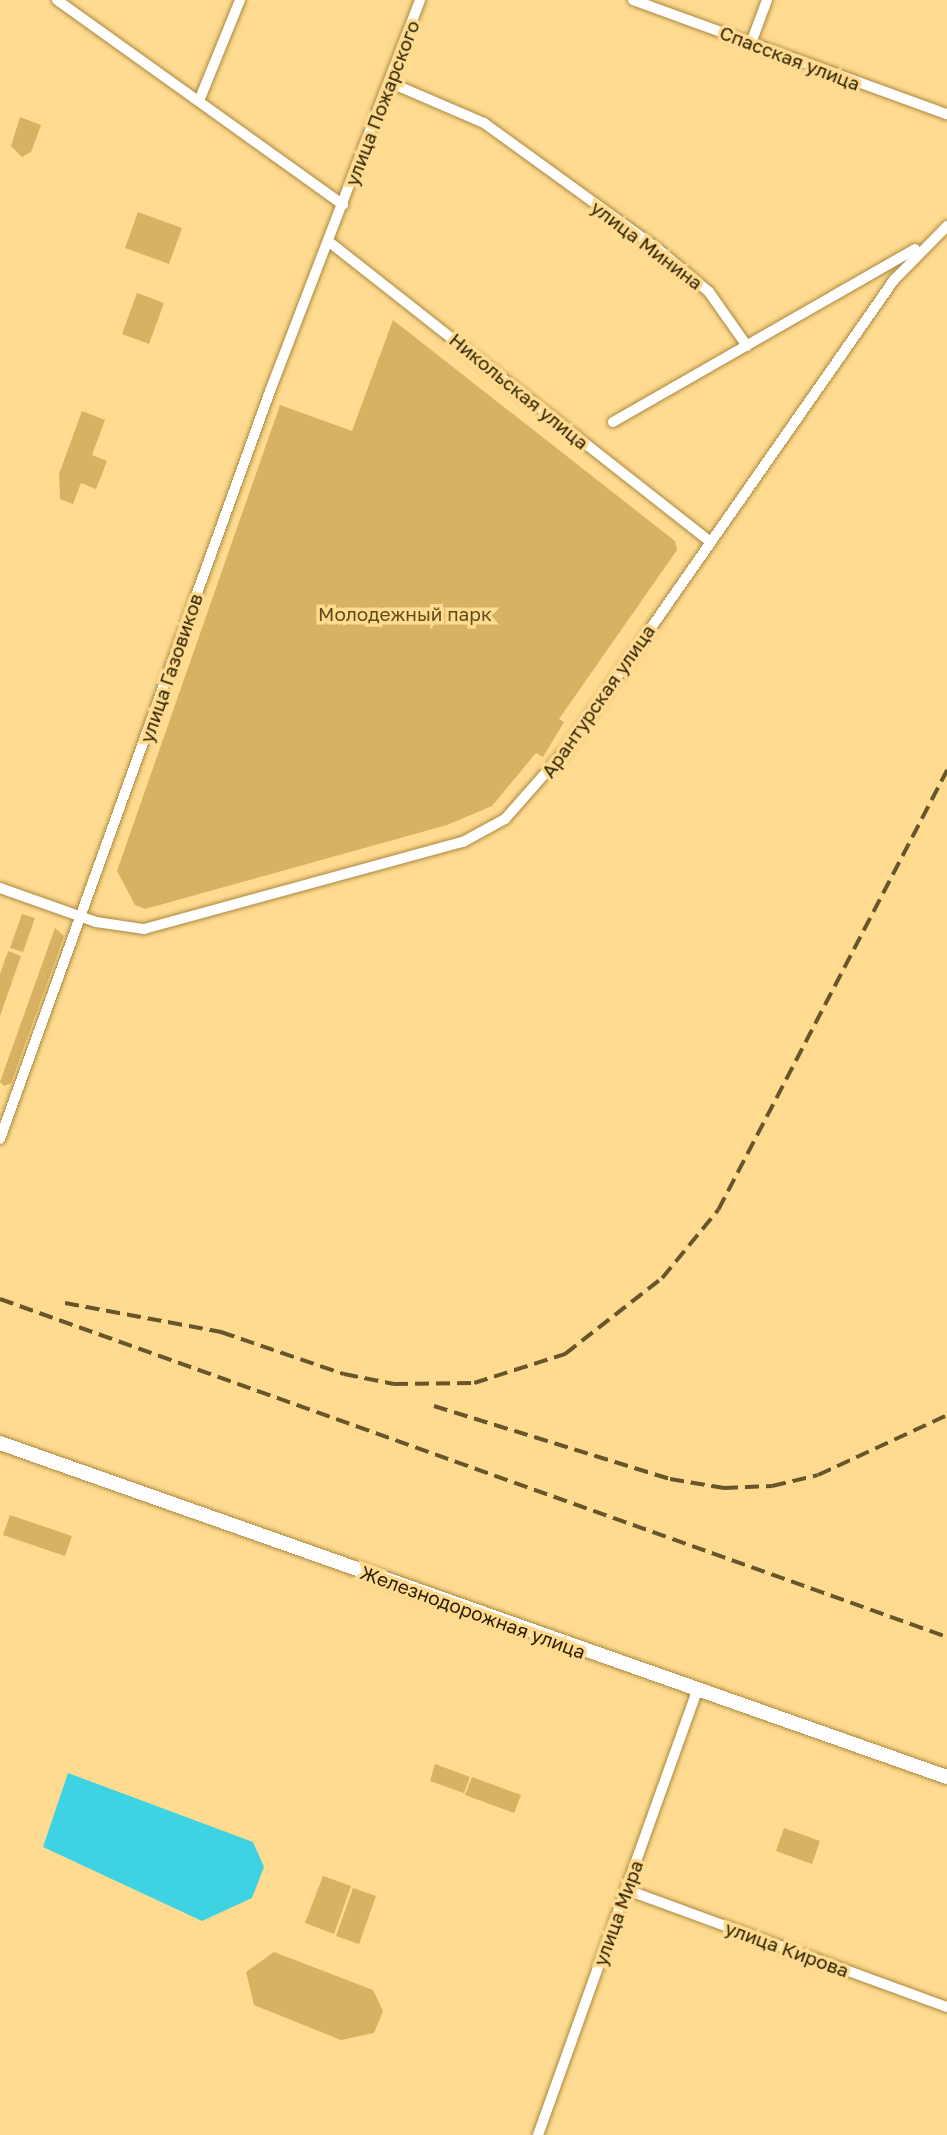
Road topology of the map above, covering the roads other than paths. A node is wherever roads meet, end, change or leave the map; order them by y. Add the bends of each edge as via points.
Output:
1 (57, 0) edge
2 (240, 0) edge
3 (420, 0) edge
4 (633, 0) edge
5 (767, 0) edge
6 (751, 43) junction
7 (391, 83) junction
8 (199, 101) junction
9 (947, 114) edge
10 (343, 205) junction
11 (947, 226) edge
12 (328, 241) junction
13 (923, 244) junction
14 (747, 346) junction
15 (613, 422) dead end
16 (710, 542) junction
17 (0, 888) edge
18 (85, 918) junction
19 (2, 1135) edge
20 (0, 1443) edge
21 (696, 1690) junction
22 (947, 1777) edge
23 (627, 1890) junction
24 (947, 2007) edge
25 (538, 2135) edge

1 - 8 street
2 - 8 street
3 - 7 street, улица Пожарского
4 - 6 street, Спасская улица
5 - 6 street
6 - 9 street, Спасская улица
7 - 10 street, улица Пожарского
7 - 14 street, улица Минина via 484,123 658,249 709,292
8 - 10 street
10 - 12 street, улица Газовиков
11 - 13 street, Арантурская улица
12 - 16 street, Никольская улица
12 - 18 street, улица Газовиков
13 - 14 street
13 - 16 street, Арантурская улица
14 - 15 street
16 - 18 street, Арантурская улица via 537,788 483,833 157,926 128,929
17 - 18 street, Арантурская улица
18 - 19 street, улица Газовиков
20 - 21 main road, Железнодорожная улица
21 - 22 main road, Железнодорожная улица
21 - 23 street, улица Мира
23 - 24 street, улица Кирова
23 - 25 street, улица Мира

